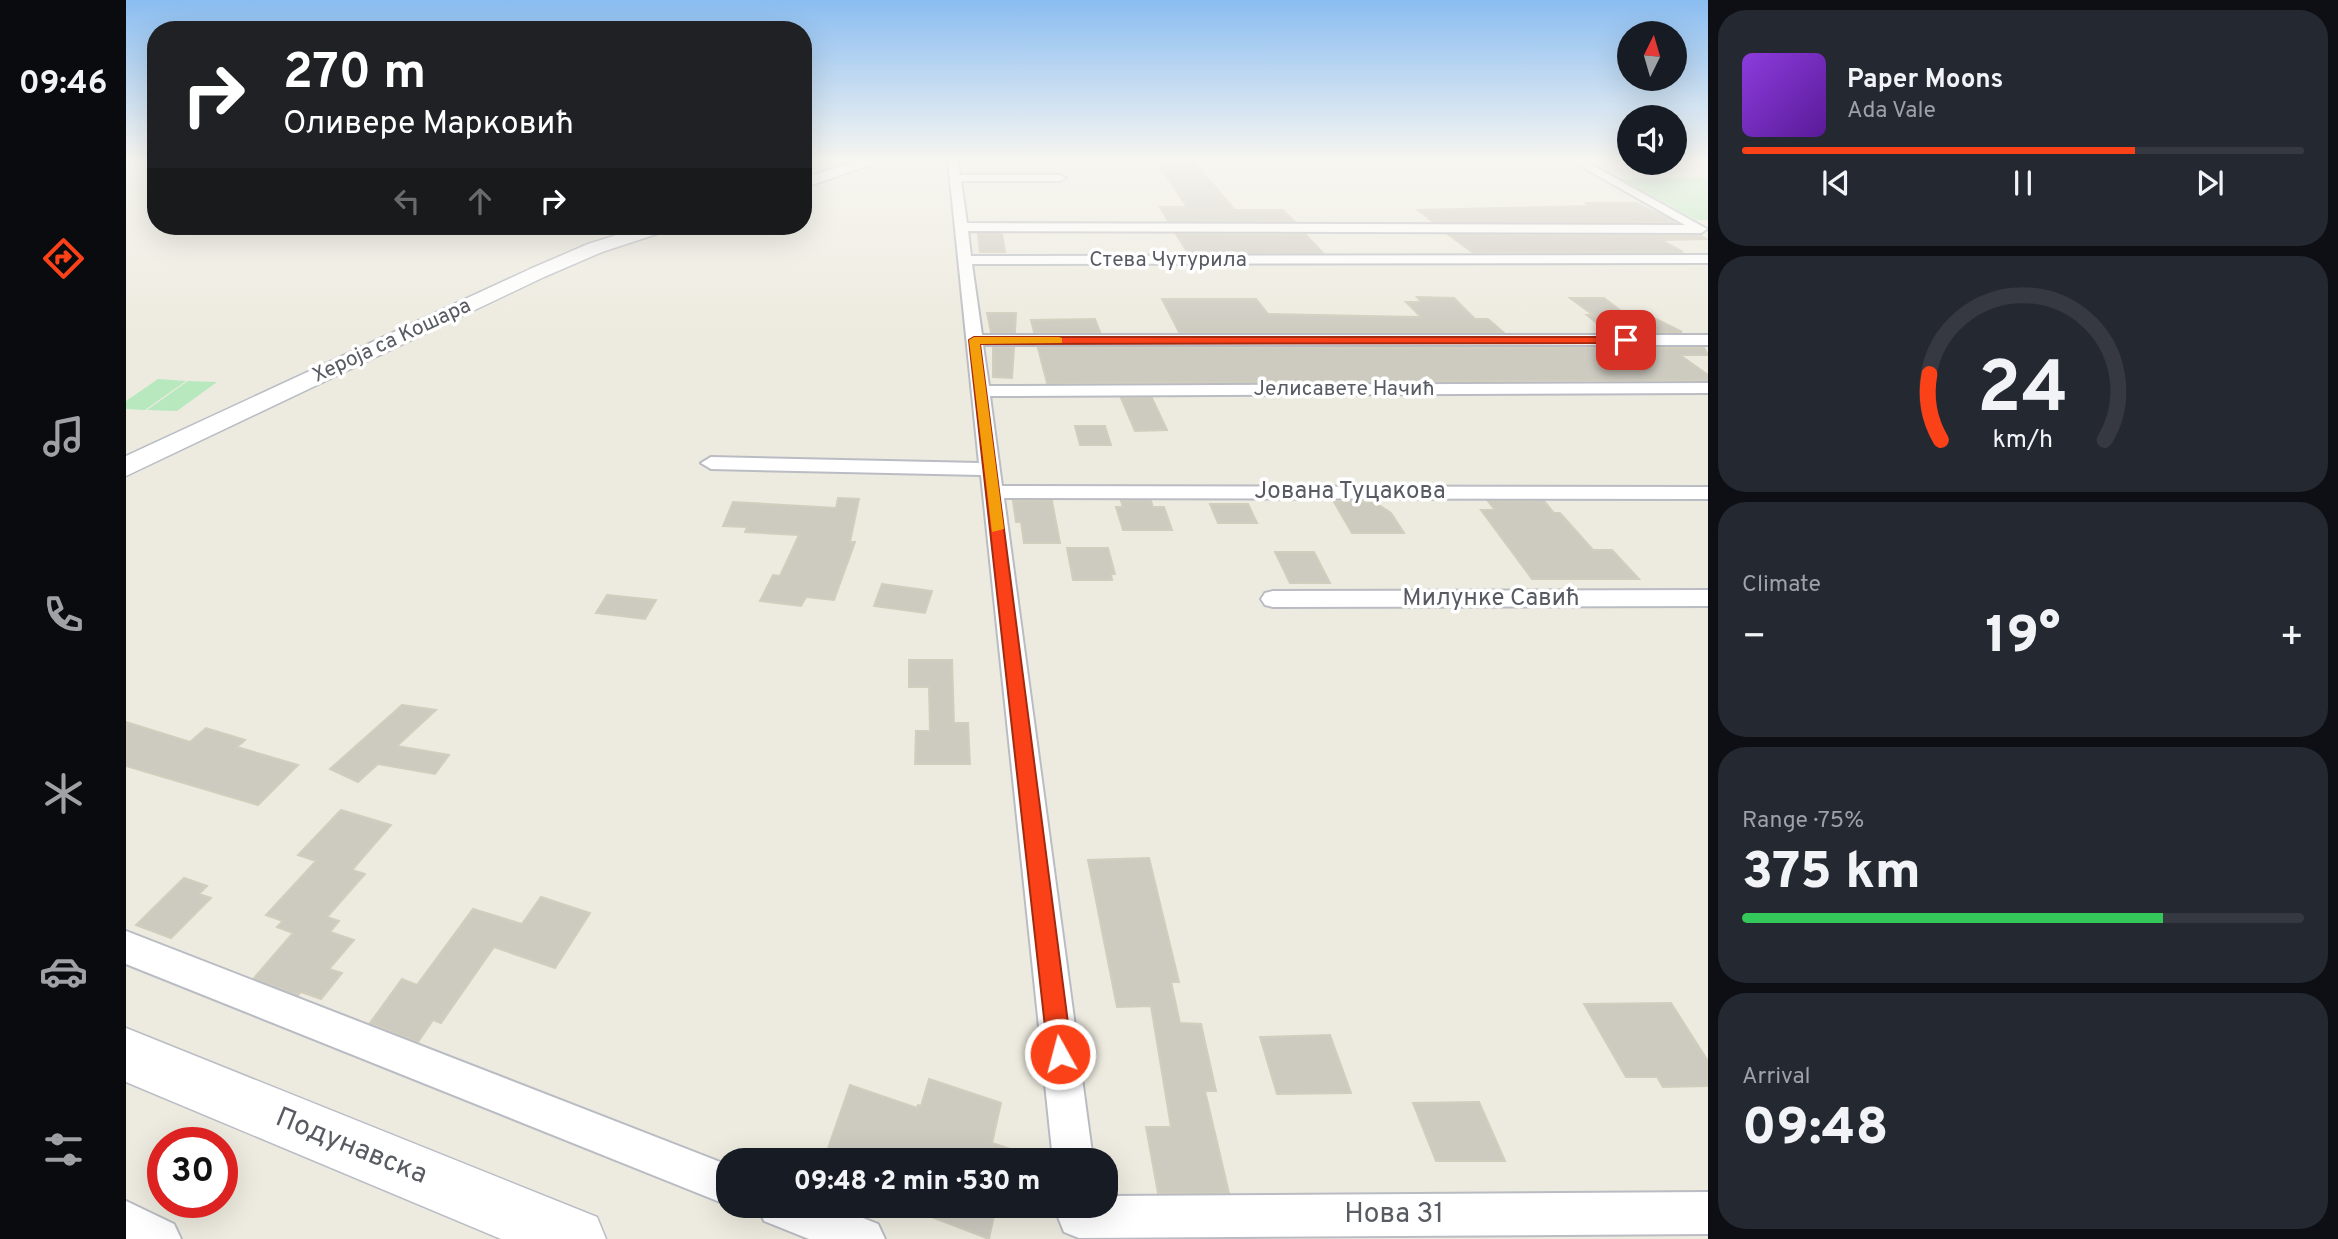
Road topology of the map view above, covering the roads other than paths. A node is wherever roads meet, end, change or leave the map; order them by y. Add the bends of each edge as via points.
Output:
1 (959, 218) edge
2 (1681, 218) edge
3 (960, 227) junction
4 (1705, 231) edge
5 (635, 235) edge
6 (1708, 259) edge
7 (964, 260) junction
8 (974, 340) junction
9 (1708, 340) edge
10 (1708, 388) edge
11 (980, 391) junction
12 (711, 463) dead end
13 (126, 467) edge
14 (991, 480) junction
15 (1708, 493) edge
16 (1708, 598) edge
17 (1273, 599) dead end
18 (126, 947) edge
19 (126, 1055) edge
20 (1072, 1148) edge
21 (716, 1181) edge
22 (1708, 1213) edge
23 (810, 1218) edge
24 (1081, 1221) edge
25 (126, 1222) edge
26 (159, 1239) edge
27 (575, 1239) edge
28 (863, 1239) edge

1 - 3 street
2 - 4 street
3 - 4 street
3 - 7 street
5 - 13 street, Хероја са Кошара via 537,273
6 - 7 street, Стева Чутурила
7 - 8 street
8 - 9 street
8 - 11 street
10 - 11 street, Јелисавете Начић
11 - 14 street
12 - 14 street, Јована Туцакова
14 - 15 street, Јована Туцакова
14 - 20 street
16 - 17 street, Милунке Савић
18 - 21 street
19 - 27 street, Подунавска
22 - 24 street, Нова 31
23 - 28 street
25 - 26 street

